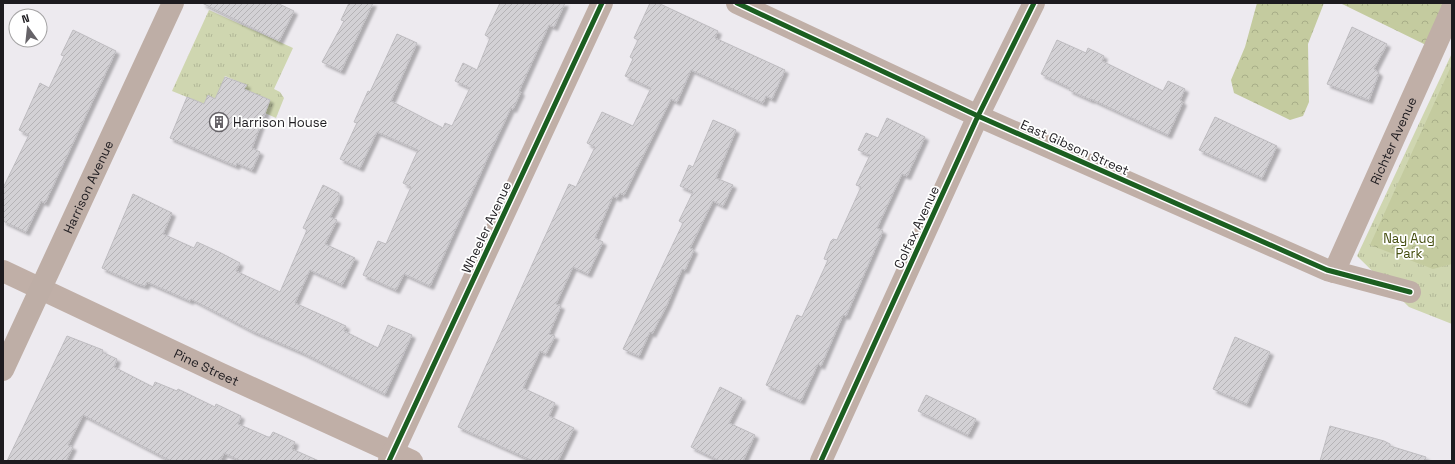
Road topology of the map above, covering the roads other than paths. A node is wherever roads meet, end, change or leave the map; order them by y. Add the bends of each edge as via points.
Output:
1 (173, 3) edge
2 (602, 3) edge
3 (737, 3) edge
4 (1034, 3) edge
5 (1452, 9) edge
6 (978, 116) junction
7 (3, 271) edge
8 (1334, 272) junction
9 (41, 289) junction
10 (1410, 292) dead end
11 (3, 370) edge
12 (398, 458) edge
13 (820, 461) edge

1 - 9 main road, Harrison Avenue
2 - 12 street, Wheeler Avenue
3 - 6 street, East Gibson Street
4 - 6 street, Colfax Avenue
5 - 8 street, Richter Avenue
6 - 8 street, East Gibson Street
6 - 13 street, Colfax Avenue
7 - 9 street, Pine Street
8 - 10 street, East Gibson Street
9 - 11 main road, Harrison Avenue
9 - 12 street, Pine Street

